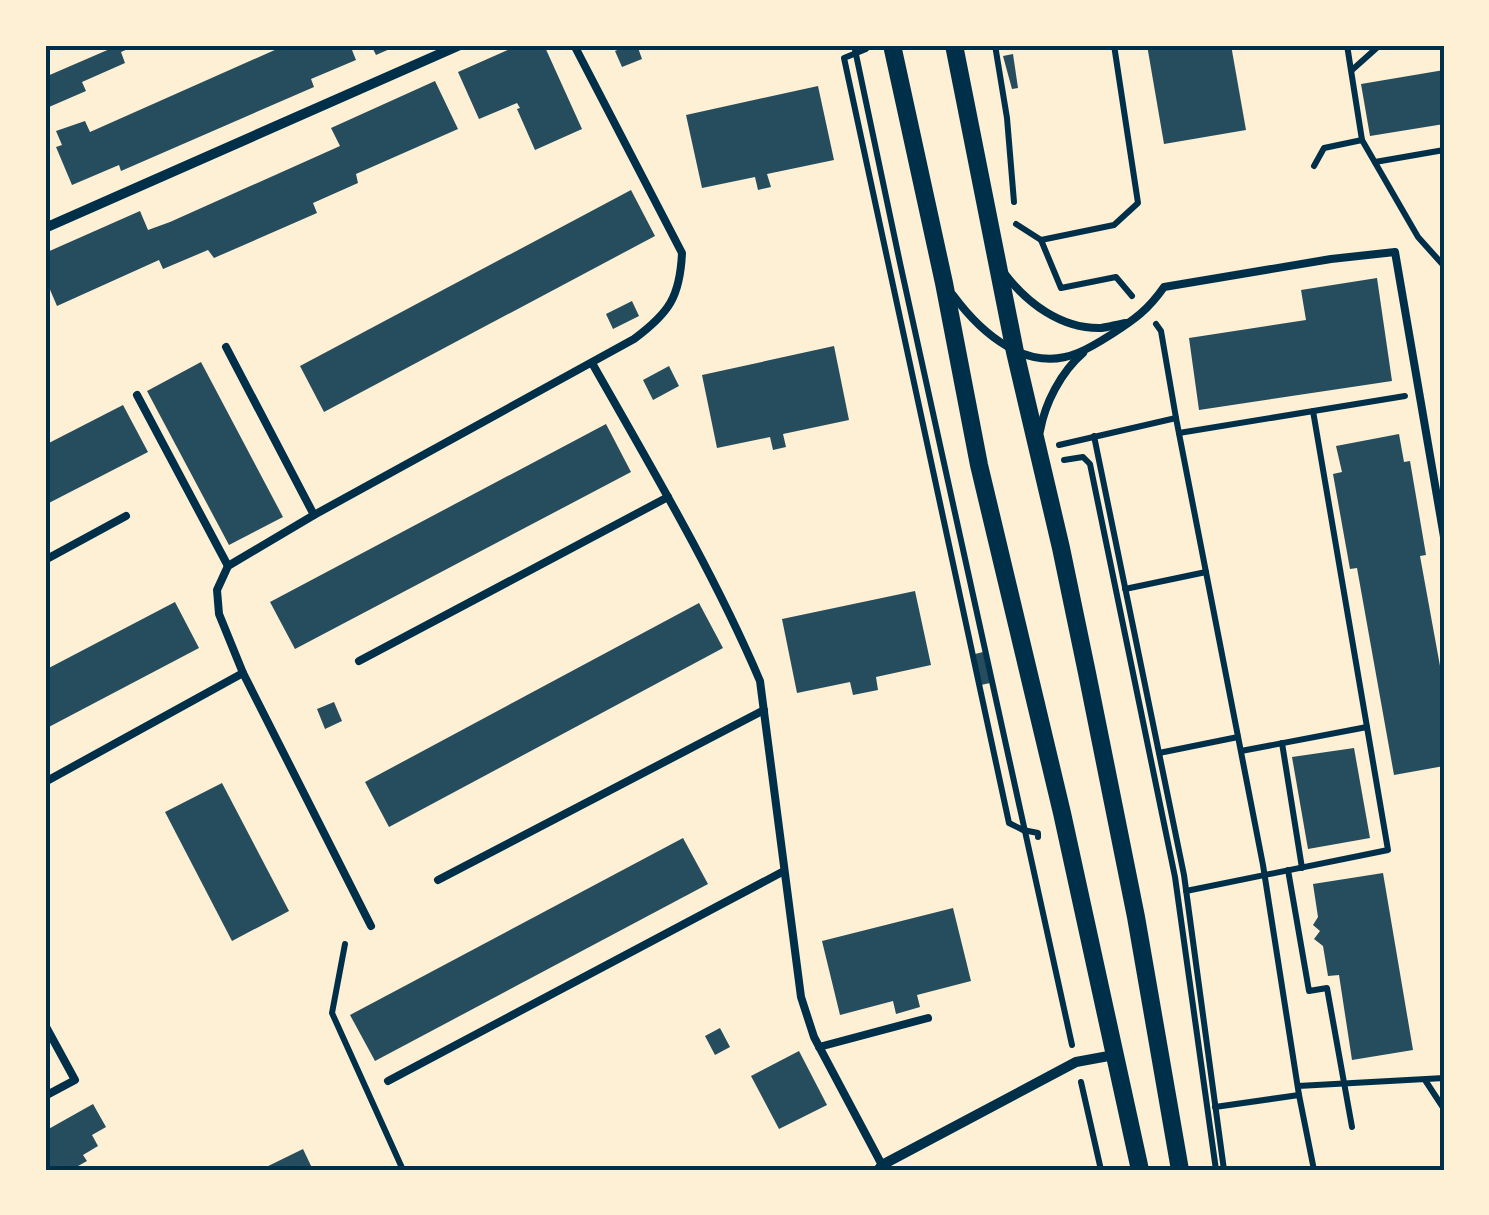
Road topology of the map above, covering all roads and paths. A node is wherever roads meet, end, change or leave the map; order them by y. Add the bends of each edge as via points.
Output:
1 (460, 45) edge
2 (574, 45) edge
3 (866, 45) edge
4 (892, 45) edge
5 (954, 45) edge
6 (995, 45) edge
7 (1114, 45) edge
8 (1347, 45) edge
9 (1380, 45) edge
10 (855, 48) edge
11 (1351, 71) junction
12 (1362, 140) junction
13 (1444, 150) edge
14 (1375, 162) junction
15 (1314, 166) dead end
16 (45, 228) edge
17 (998, 266) junction
18 (1444, 266) edge
19 (944, 284) junction
20 (1130, 322) junction
21 (226, 347) dead end
22 (1090, 347) junction
23 (1015, 352) junction
24 (592, 363) junction
25 (1420, 394) junction
26 (137, 396) dead end
27 (1314, 411) junction
28 (1176, 418) dead end
29 (1179, 433) junction
30 (1094, 436) dead end
31 (1038, 451) junction
32 (668, 497) junction
33 (314, 515) junction
34 (126, 516) dead end
35 (1444, 537) edge
36 (45, 560) edge
37 (228, 566) junction
38 (1206, 572) junction
39 (1125, 589) junction
40 (359, 661) dead end
41 (244, 673) junction
42 (764, 710) junction
43 (1366, 727) junction
44 (1238, 737) junction
45 (1282, 743) junction
46 (1241, 750) junction
47 (1159, 753) junction
48 (45, 782) edge
49 (1023, 830) junction
50 (1042, 851) dead end
51 (1302, 868) junction
52 (1288, 870) junction
53 (784, 871) junction
54 (1265, 875) junction
55 (438, 880) dead end
56 (1186, 891) junction
57 (371, 926) dead end
58 (346, 944) dead end
59 (928, 1018) dead end
60 (45, 1025) edge
61 (819, 1048) junction
62 (1114, 1055) junction
63 (1076, 1062) junction
64 (1444, 1078) edge
65 (1424, 1079) junction
66 (388, 1081) dead end
67 (1345, 1084) junction
68 (1299, 1090) junction
69 (45, 1096) edge
70 (1215, 1107) junction
71 (1444, 1109) edge
72 (1352, 1127) dead end
73 (880, 1168) edge
74 (403, 1170) edge
75 (1100, 1170) edge
76 (1140, 1170) edge
77 (1180, 1170) edge
78 (1224, 1170) edge
79 (1314, 1170) edge

1 - 16 street
2 - 24 lane via 682,253 676,295 655,323
3 - 10 path
4 - 19 street
5 - 17 street
6 - 7 path via 1016,226 1041,240 1114,225 1138,203
8 - 11 path
9 - 11 path
10 - 49 path
10 - 49 path via 844,58 920,414 1009,822
11 - 12 path
12 - 14 path
12 - 15 path via 1324,148
13 - 14 path
14 - 18 path via 1418,236
17 - 20 lane via 1030,304 1054,317 1101,328
17 - 23 street
19 - 23 lane via 988,334
19 - 62 street
20 - 22 lane
20 - 25 lane via 1164,287 1396,252
21 - 33 lane
22 - 23 lane via 1058,358
22 - 31 lane via 1053,394
23 - 31 street
24 - 32 lane
24 - 33 lane
25 - 27 path
25 - 35 lane
26 - 37 lane
27 - 29 path
27 - 43 path
28 - 29 path
29 - 38 path
30 - 39 path
31 - 77 street via 1125,861
32 - 40 lane
32 - 42 lane via 744,644
33 - 37 lane
34 - 36 lane
37 - 41 lane via 217,590 219,614
38 - 39 path
38 - 44 path
39 - 47 path
41 - 48 lane
41 - 57 lane
42 - 53 lane
42 - 55 lane
43 - 45 path
43 - 51 path via 1388,850
44 - 46 path
44 - 47 path
45 - 46 path
45 - 51 path
46 - 54 path
47 - 56 path
49 - 50 path via 1038,833
49 - 63 path
51 - 52 path
52 - 54 path
52 - 67 path via 1309,991 1328,988
53 - 61 lane via 800,997
53 - 66 lane
54 - 56 path
54 - 68 path
56 - 70 path
58 - 74 path via 332,1013
59 - 61 lane
60 - 69 lane via 75,1080
61 - 73 lane
62 - 63 street
62 - 76 street
63 - 73 street
63 - 75 path
64 - 65 path
65 - 67 path
65 - 71 path
67 - 68 path
67 - 72 path
68 - 70 path
68 - 79 path
70 - 78 path

